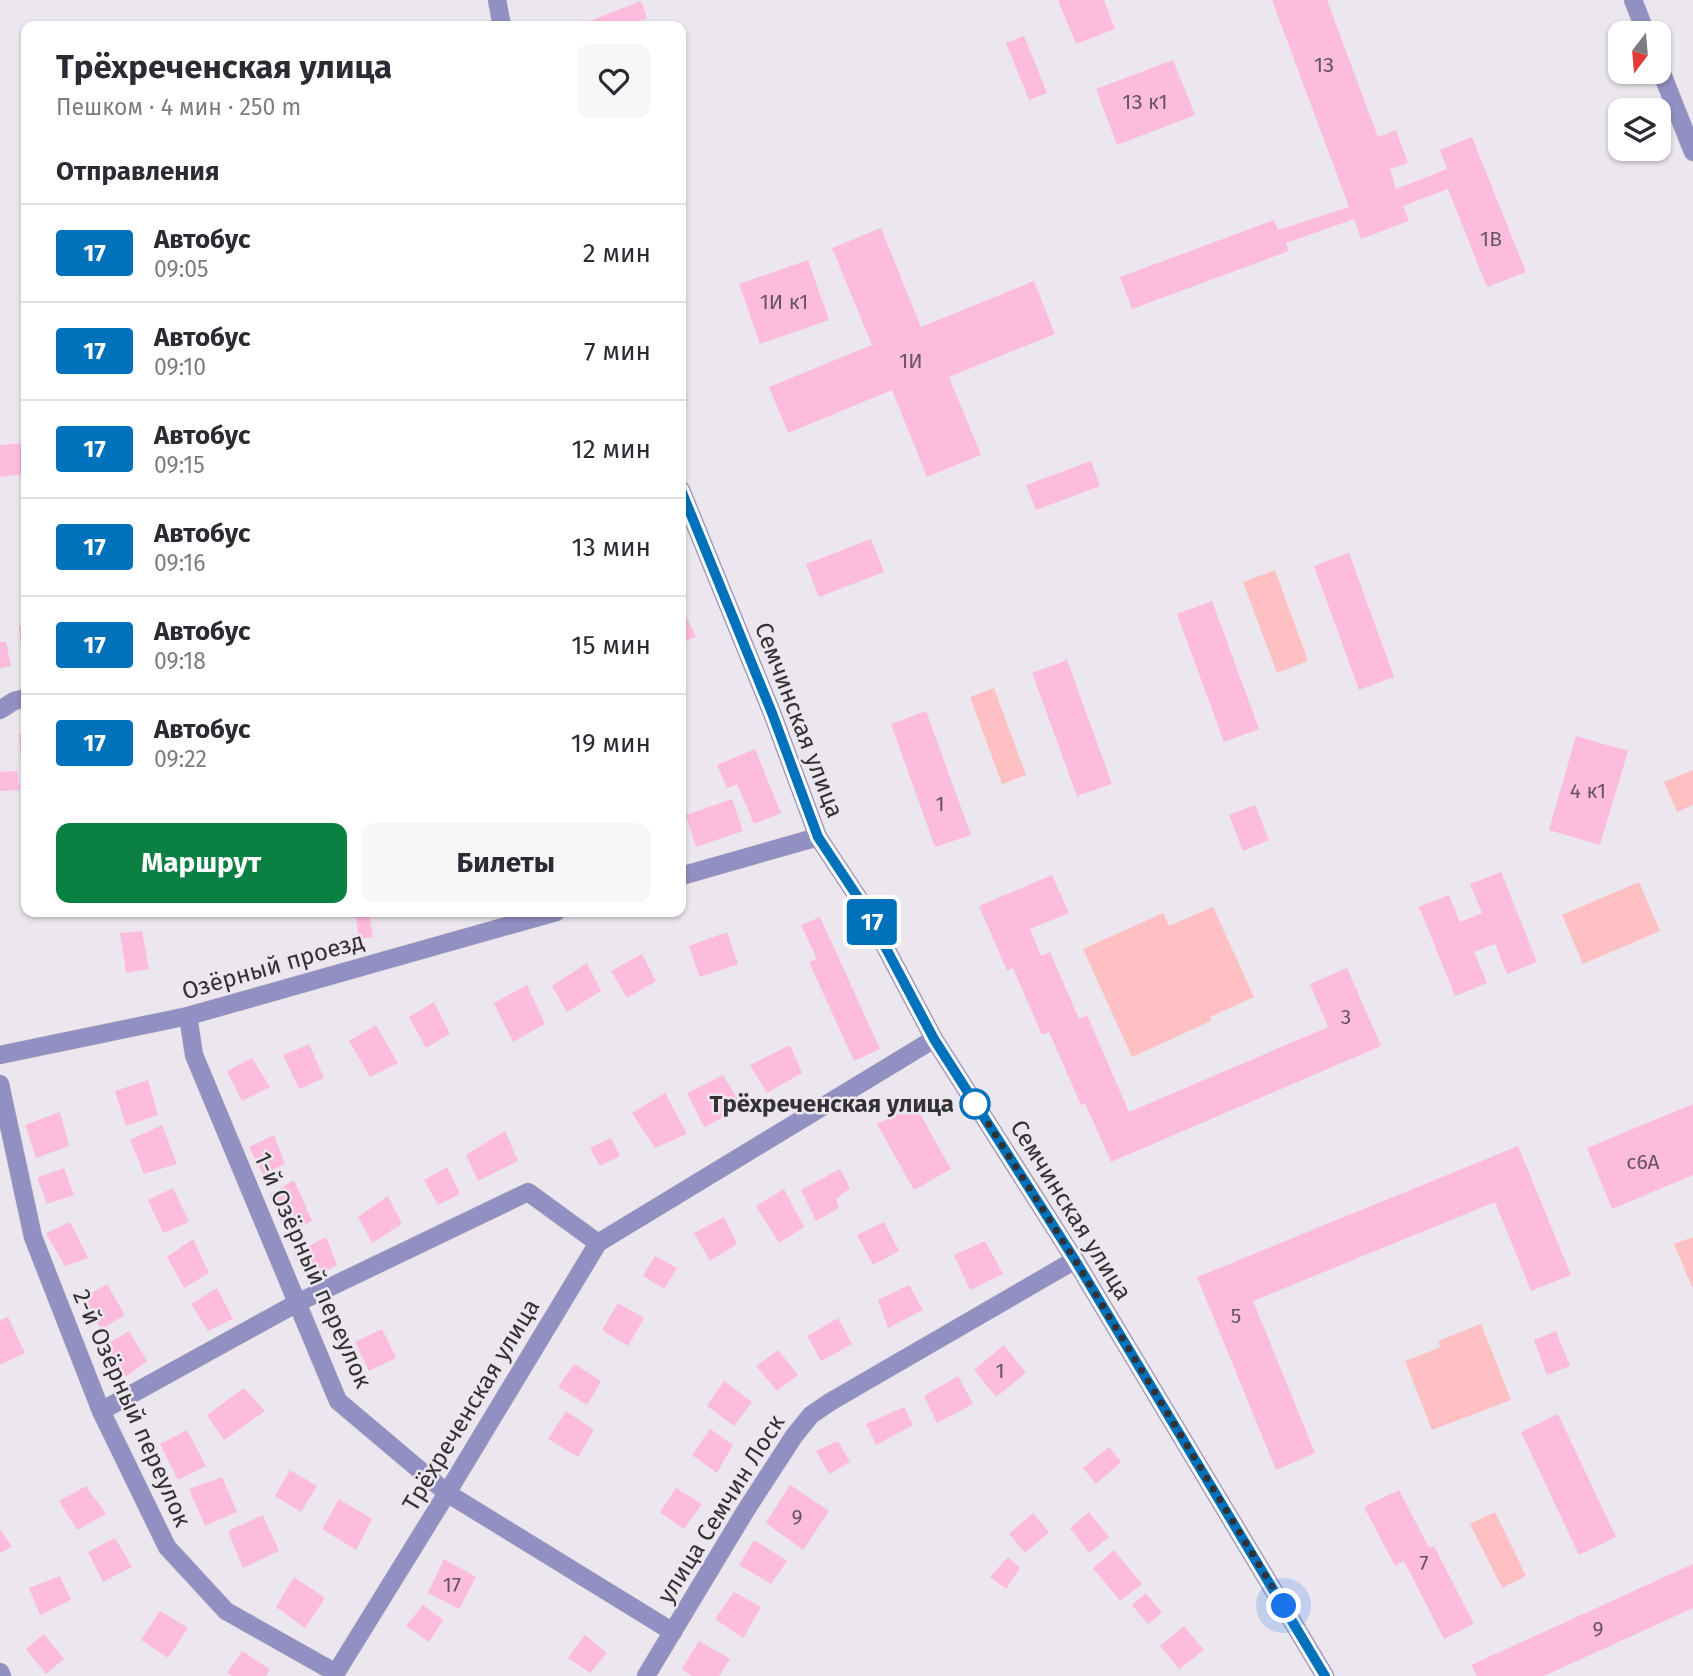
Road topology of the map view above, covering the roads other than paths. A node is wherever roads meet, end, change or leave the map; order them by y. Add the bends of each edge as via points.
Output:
1 (497, 0) edge
2 (1633, 0) edge
3 (501, 21) edge
4 (1641, 21) edge
5 (1666, 84) edge
6 (1693, 152) edge
7 (686, 517) edge
8 (21, 699) edge
9 (0, 710) edge
10 (818, 837) junction
11 (686, 875) edge
12 (538, 917) edge
13 (188, 1016) junction
14 (934, 1039) junction
15 (0, 1055) edge
16 (0, 1084) edge
17 (598, 1243) junction
18 (1075, 1260) junction
19 (297, 1303) junction
20 (101, 1411) junction
21 (447, 1493) junction
22 (673, 1632) junction
23 (335, 1675) edge
24 (646, 1676) edge
25 (1325, 1676) edge

1 - 3 street
2 - 4 street
5 - 6 street
7 - 10 street, Семчинская улица via 772,713
8 - 9 street
10 - 11 street
10 - 14 street, Семчинская улица via 863,905
12 - 13 street, Озёрный проезд
13 - 15 street, Озёрный проезд
13 - 19 street, 1-й Озёрный переулок via 194,1055
14 - 17 street, Трёхреченская улица
14 - 18 street, Семчинская улица
16 - 20 street, 2-й Озёрный переулок via 33,1237
17 - 19 street via 528,1192
17 - 21 street, Трёхреченская улица
18 - 22 street, улица Семчин Лоск via 811,1415
18 - 25 street, Семчинская улица
19 - 20 street
19 - 21 street, 1-й Озёрный переулок via 338,1401
20 - 23 street, 2-й Озёрный переулок via 167,1546 226,1611
21 - 22 street, 1-й Озёрный переулок
21 - 23 street, Трёхреченская улица
22 - 24 street, улица Семчин Лоск

